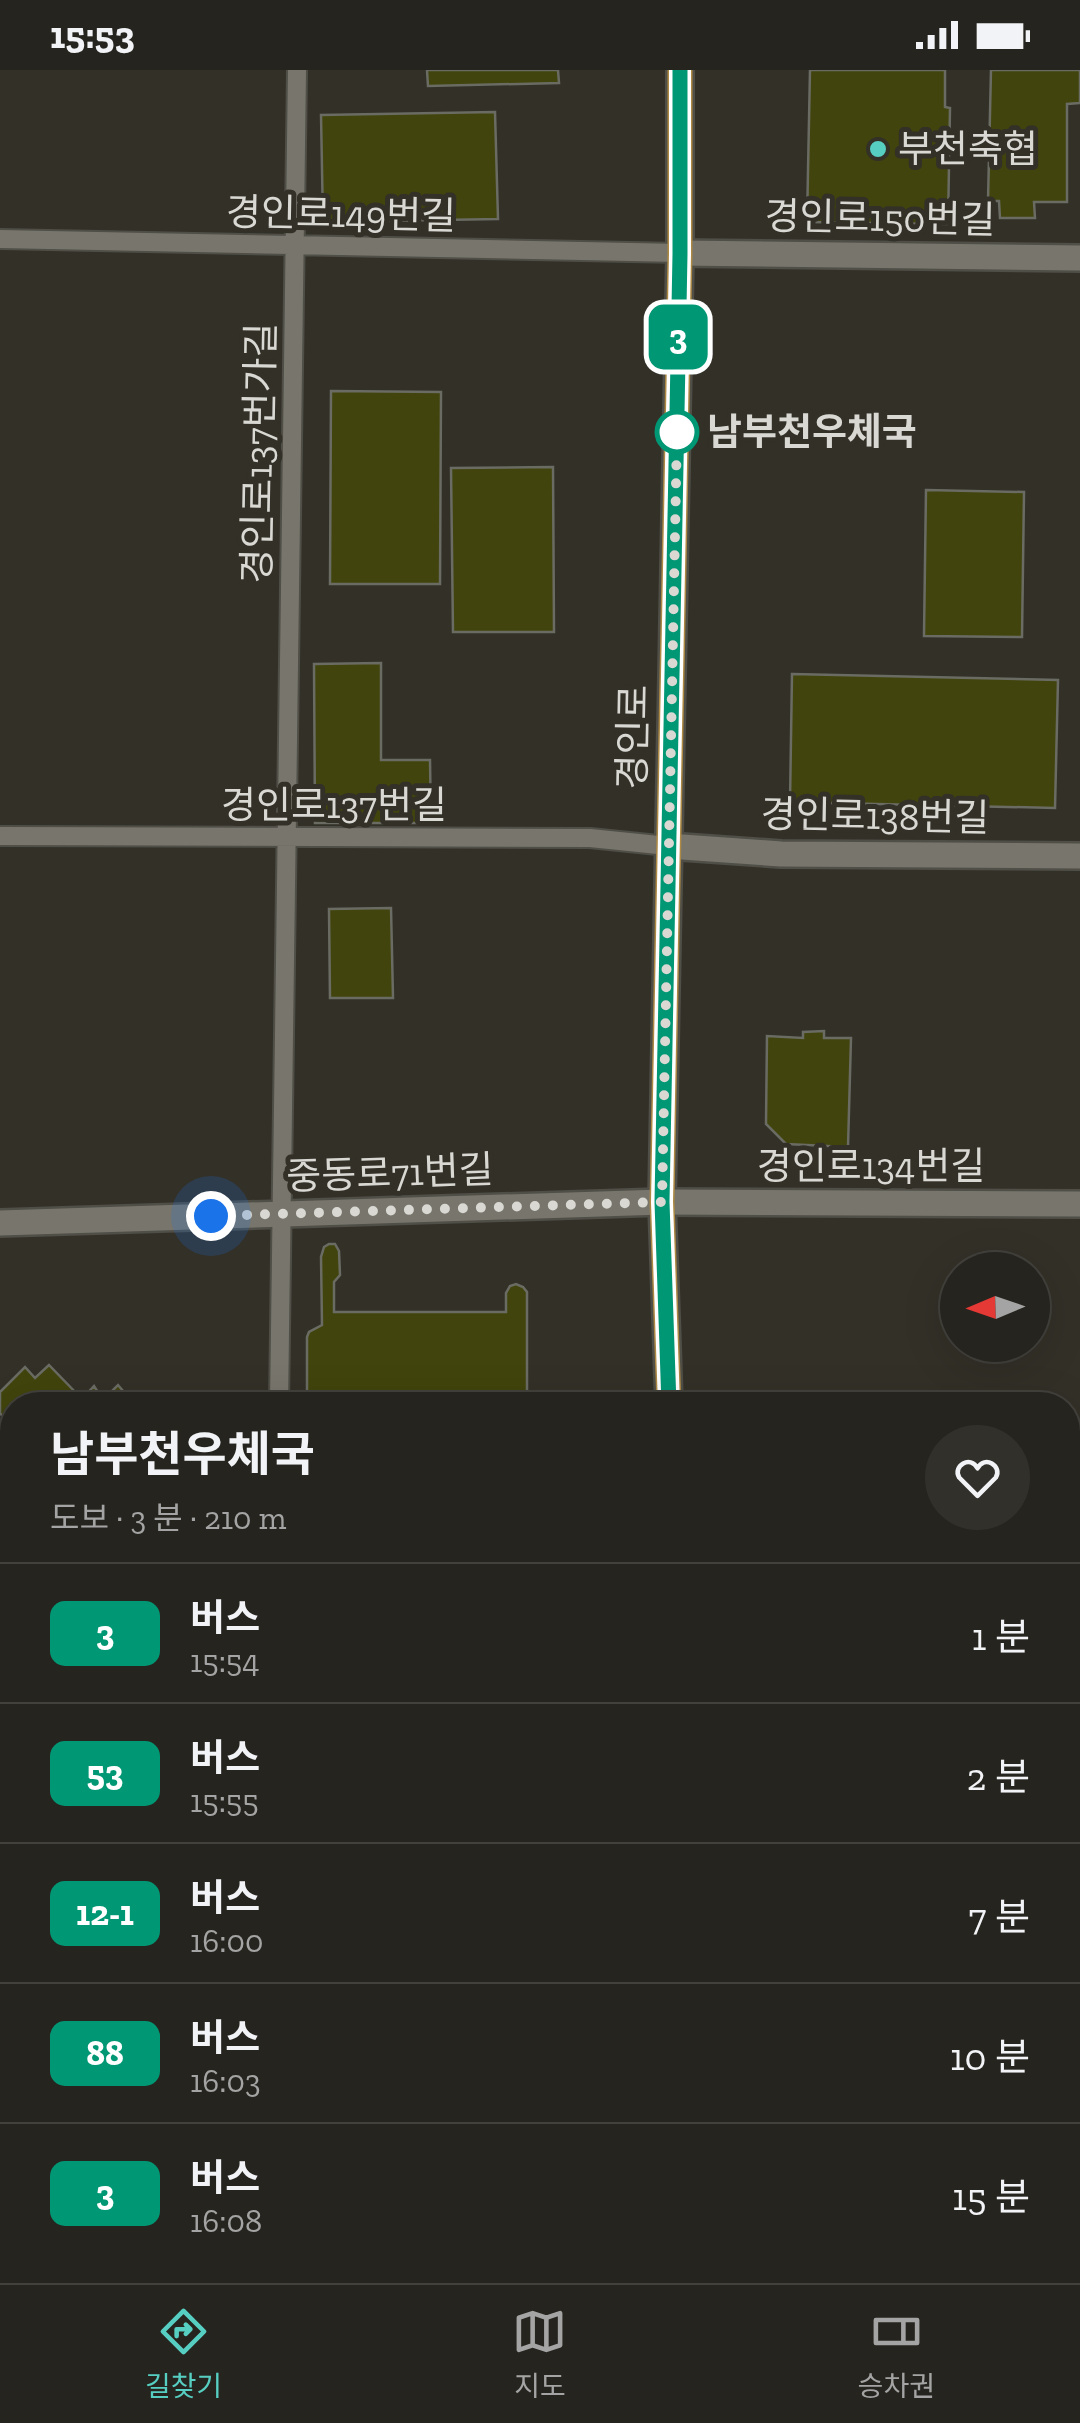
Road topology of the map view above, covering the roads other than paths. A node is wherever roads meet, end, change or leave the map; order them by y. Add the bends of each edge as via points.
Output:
1 (297, 70) edge
2 (680, 70) edge
3 (0, 239) edge
4 (294, 245) junction
5 (680, 254) junction
6 (1080, 258) edge
7 (0, 836) edge
8 (287, 837) junction
9 (668, 846) junction
10 (1080, 856) edge
11 (662, 1202) junction
12 (1080, 1204) edge
13 (281, 1214) junction
14 (0, 1223) edge
15 (278, 1392) edge
16 (669, 1392) edge

1 - 4 lane, 경인로137번가길
2 - 5 main road, 경인로
3 - 4 lane, 경인로149번길
4 - 5 lane, 경인로149번길
4 - 8 lane, 경인로137번가길
5 - 6 street, 경인로150번길
5 - 9 main road, 경인로
7 - 8 lane, 경인로137번길
8 - 9 lane, 경인로137번길 via 590,838
8 - 13 lane, 경인로137번가길
9 - 10 street, 경인로138번길 via 780,854
9 - 11 main road, 경인로
11 - 12 street, 경인로134번길
11 - 13 street, 중동로71번길
11 - 16 main road, 경인로
13 - 14 street, 중동로71번길
13 - 15 lane, 경인로137번가길

